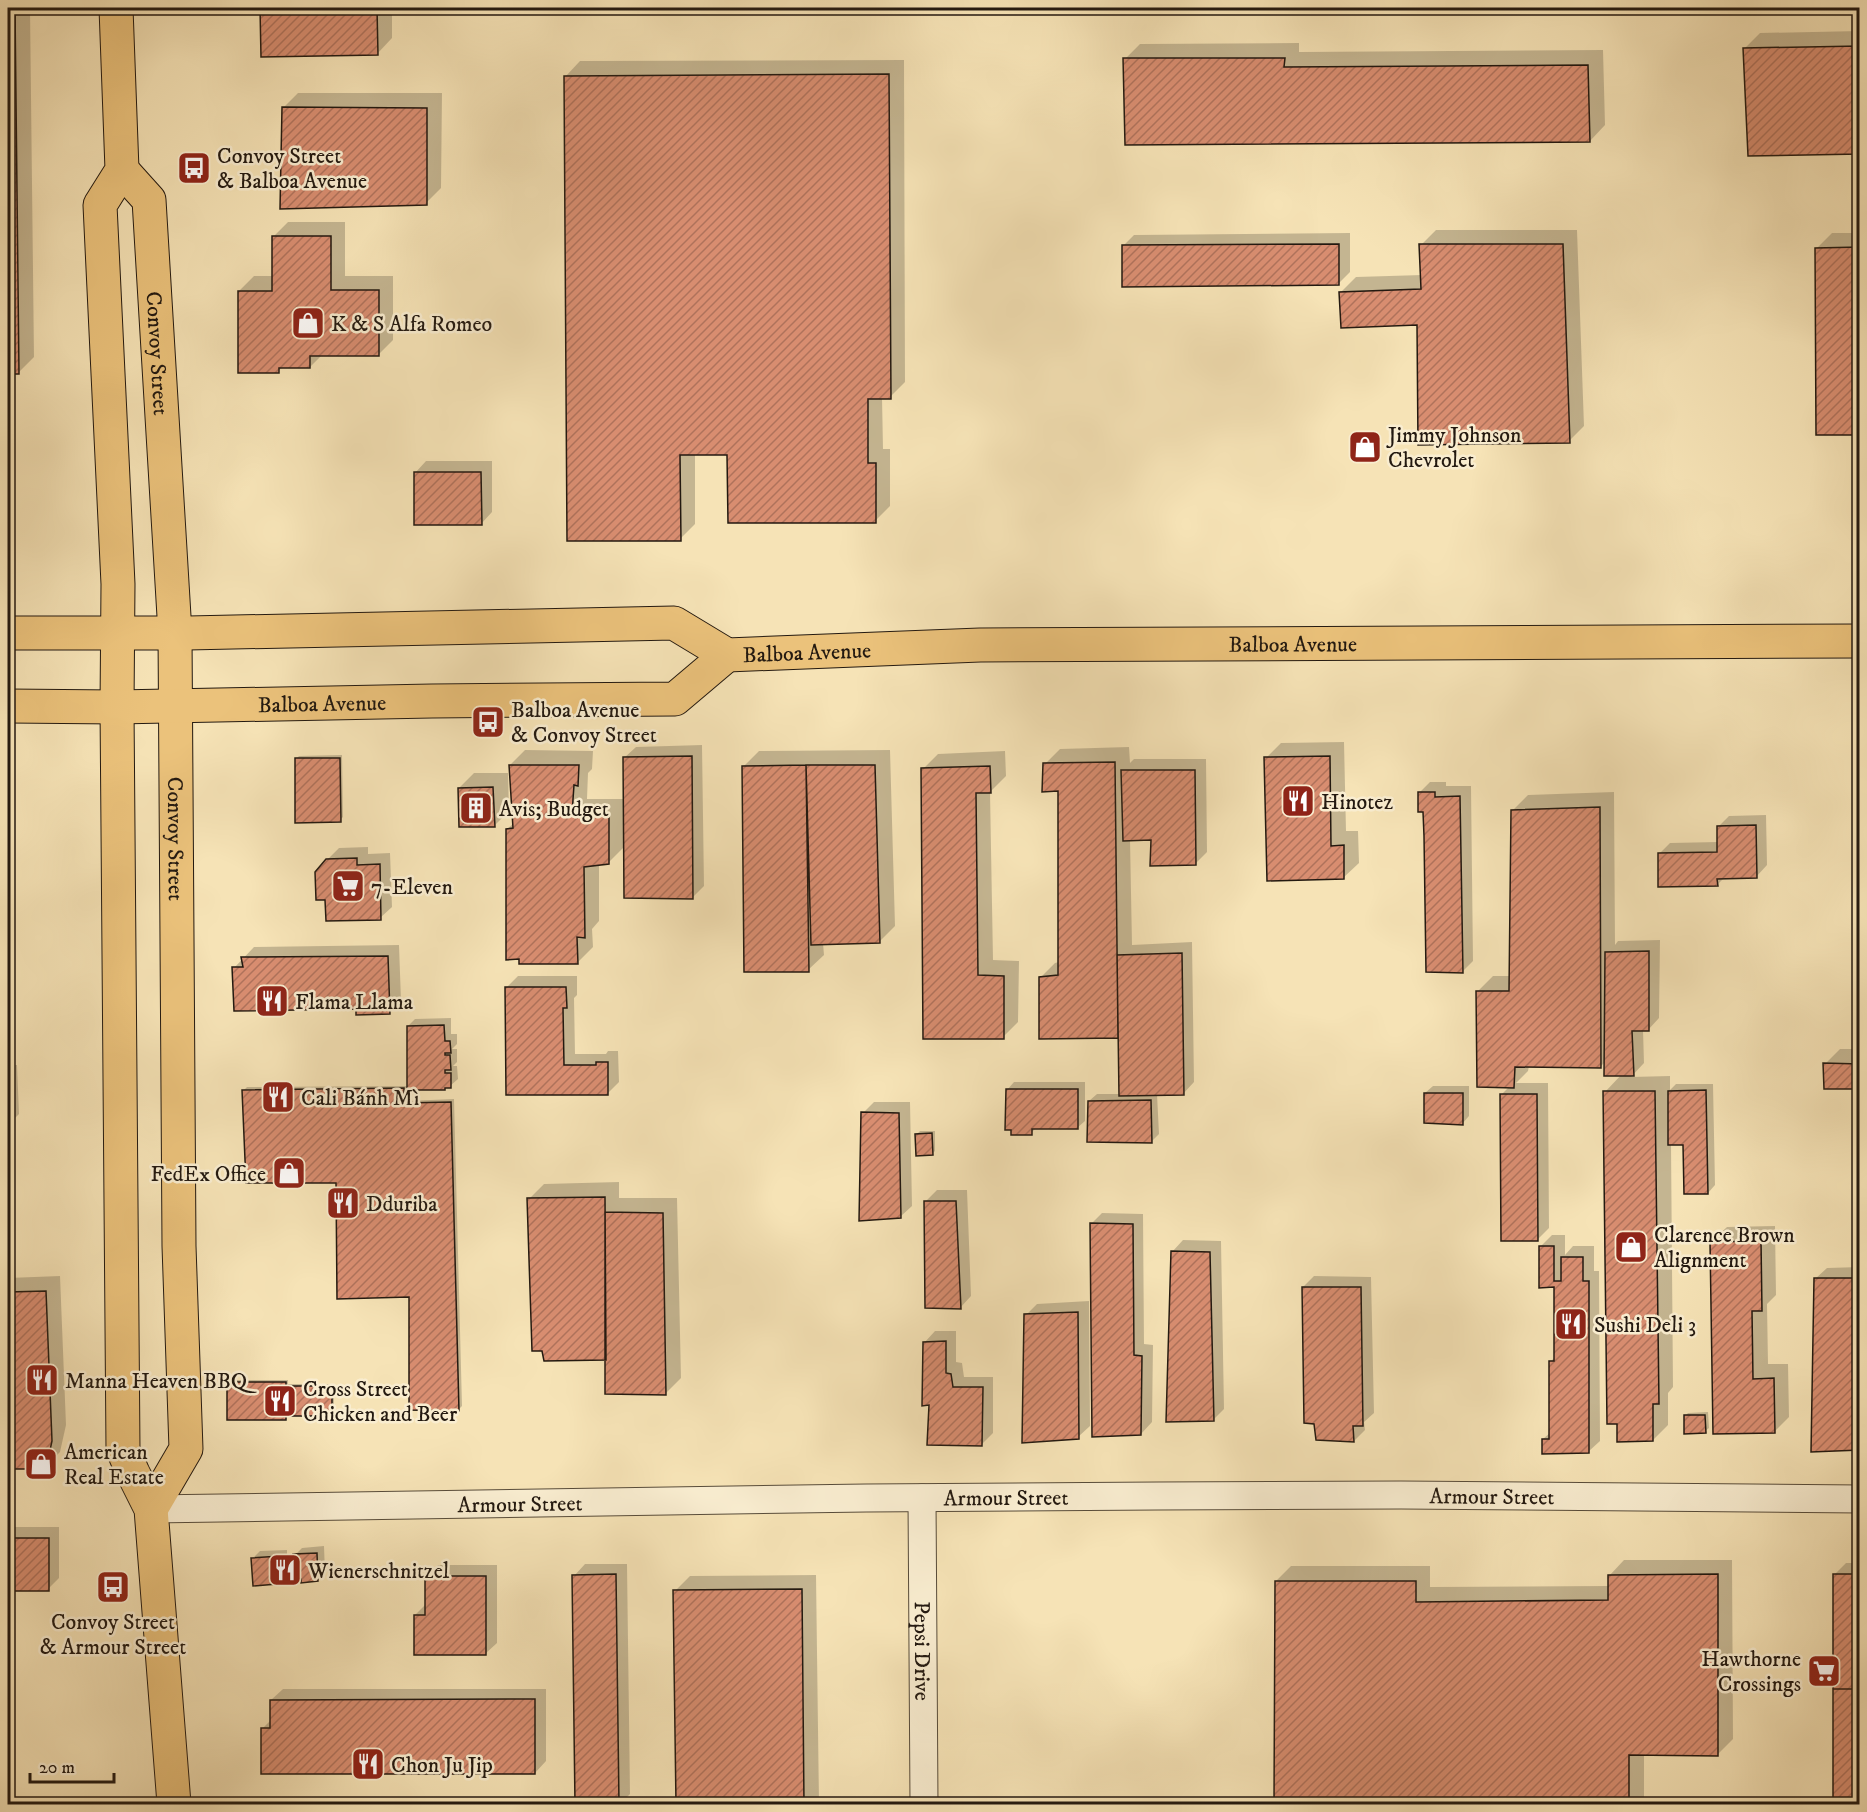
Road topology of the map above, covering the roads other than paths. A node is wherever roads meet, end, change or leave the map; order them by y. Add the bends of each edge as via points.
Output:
1 (116, 8) edge
2 (122, 170) junction
3 (8, 633) edge
4 (118, 633) junction
5 (175, 633) junction
6 (1860, 641) edge
7 (727, 655) junction
8 (8, 706) edge
9 (177, 706) junction
10 (117, 707) junction
11 (922, 1498) junction
12 (1860, 1499) edge
13 (152, 1509) junction
14 (174, 1804) edge
15 (924, 1804) edge

1 - 2 main road
2 - 4 main road via 100,205
2 - 5 main road, Convoy Street via 149,200
3 - 4 main road, Balboa Avenue
4 - 5 main road, Balboa Avenue
4 - 10 main road
5 - 7 main road, Balboa Avenue via 674,623
5 - 9 main road, Convoy Street
6 - 7 main road, Balboa Avenue via 980,645
7 - 9 main road, Balboa Avenue via 675,699
8 - 10 main road, Balboa Avenue
9 - 10 main road, Balboa Avenue
9 - 13 main road, Convoy Street via 179,1246 186,1449
10 - 13 main road via 123,1450
11 - 12 street, Armour Street via 1412,1495
11 - 13 street, Armour Street
11 - 15 street, Pepsi Drive
13 - 14 main road

